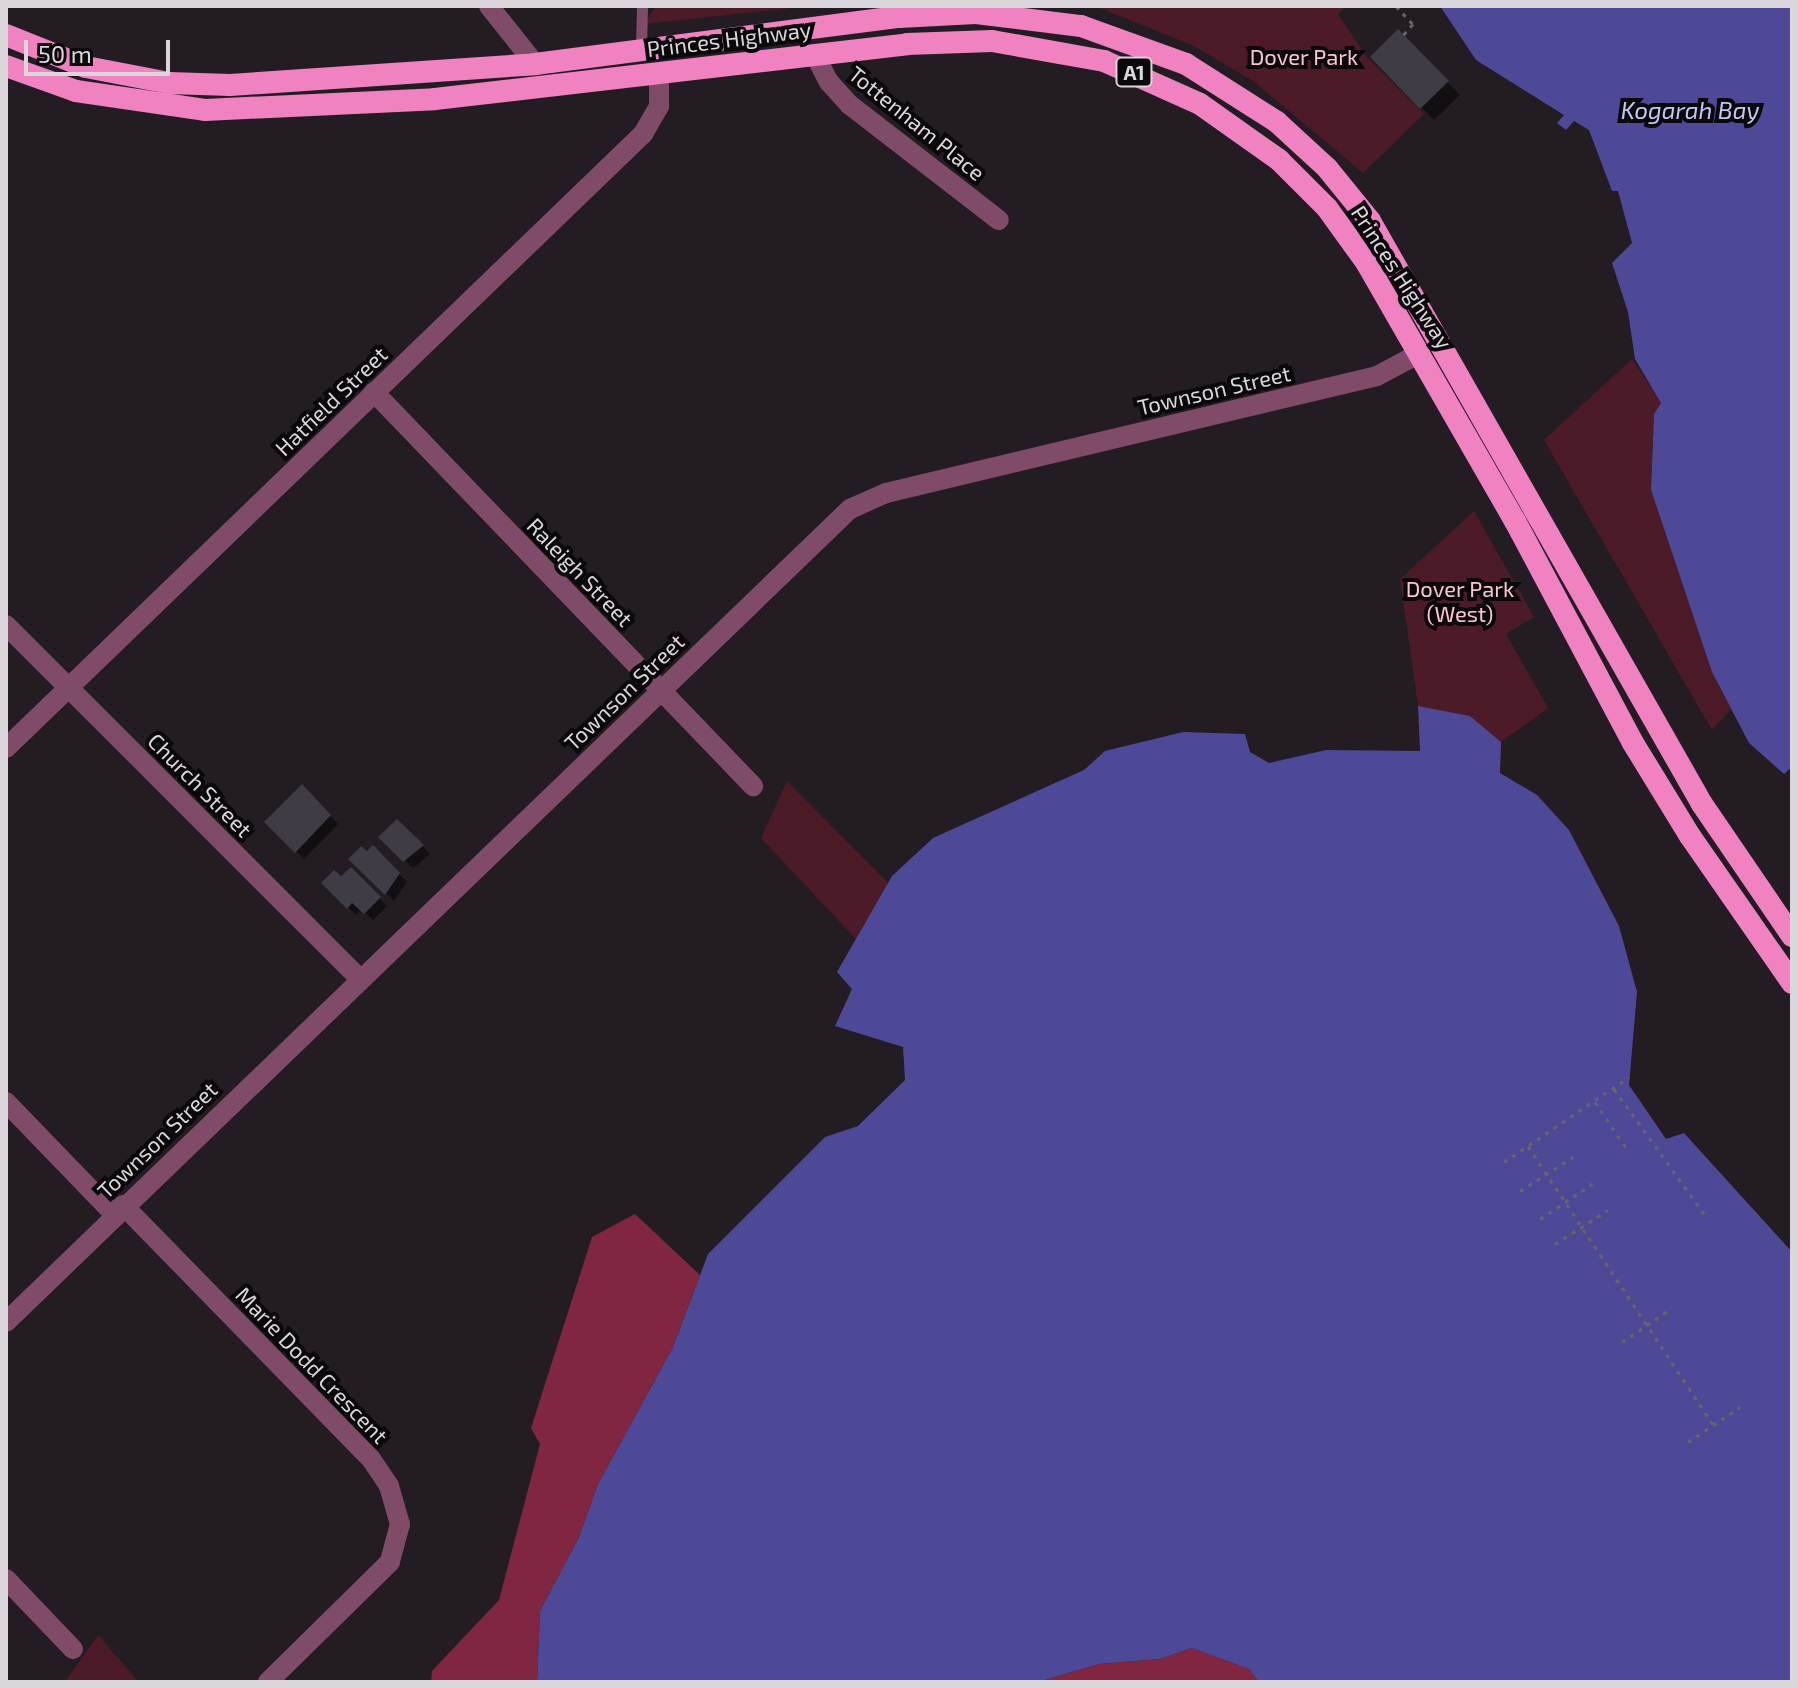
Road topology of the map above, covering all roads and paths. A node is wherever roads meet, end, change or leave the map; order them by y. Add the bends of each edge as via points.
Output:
1 (489, 6) edge
2 (642, 6) edge
3 (1399, 7) edge
4 (6, 35) edge
5 (1403, 35) dead end
6 (641, 48) junction
7 (815, 55) junction
8 (535, 64) junction
9 (6, 66) edge
10 (659, 73) junction
11 (999, 220) dead end
12 (1420, 353) junction
13 (374, 392) junction
14 (6, 625) edge
15 (69, 688) junction
16 (661, 691) junction
17 (6, 748) edge
18 (753, 786) dead end
19 (1792, 936) edge
20 (360, 979) junction
21 (1792, 983) edge
22 (1629, 1077) dead end
23 (1614, 1089) junction
24 (6, 1102) edge
25 (1595, 1102) junction
26 (1528, 1146) junction
27 (1627, 1149) dead end
28 (1573, 1157) dead end
29 (1504, 1162) dead end
30 (1547, 1174) junction
31 (1592, 1184) dead end
32 (1520, 1191) dead end
33 (1565, 1202) junction
34 (118, 1210) junction
35 (1608, 1210) dead end
36 (1707, 1218) dead end
37 (1540, 1219) dead end
38 (1581, 1226) junction
39 (1555, 1244) dead end
40 (1672, 1308) dead end
41 (6, 1322) edge
42 (1647, 1325) junction
43 (1622, 1342) dead end
44 (1740, 1407) dead end
45 (1713, 1424) junction
46 (1688, 1442) dead end
47 (6, 1579) edge
48 (73, 1649) dead end
49 (268, 1682) edge

1 - 8 street
2 - 6 lane
3 - 5 path via 1413,24
4 - 8 highway, Princes Highway / A1 via 86,67 169,83 366,78
6 - 8 highway, Princes Highway / A1
6 - 19 highway, Princes Highway / A1 via 899,17 1016,14 1081,26 1155,50 1217,81 1277,122 1327,168 1370,221 1702,804
7 - 10 highway, Princes Highway / A1
7 - 11 street, Tottenham Place via 829,82 850,105
7 - 12 highway, Princes Highway / A1 via 992,41 1066,51 1152,80 1228,120 1301,181 1347,235
9 - 10 highway, Princes Highway / A1 via 91,95 205,110 435,99
10 - 13 street, Hatfield Street via 659,106 643,134
12 - 16 street, Townson Street via 1377,376 868,500 830,524
12 - 21 highway, Princes Highway / A1 via 1638,752
13 - 15 street, Hatfield Street
13 - 16 street, Raleigh Street
14 - 15 street, Church Street
15 - 17 street, Hatfield Street
15 - 20 street, Church Street
16 - 18 street, Raleigh Street
16 - 20 street, Townson Street
20 - 34 street, Townson Street
22 - 23 path
23 - 25 path
23 - 36 path
24 - 34 street, Marie Dodd Crescent
25 - 26 path
25 - 27 path
26 - 29 path
26 - 30 path
28 - 30 path
30 - 32 path
30 - 33 path
31 - 33 path
33 - 37 path
33 - 38 path
34 - 41 street, Townson Street
34 - 49 street, Marie Dodd Crescent via 371,1459 389,1486 400,1524 390,1562
35 - 38 path
38 - 39 path
38 - 42 path
40 - 42 path
42 - 43 path
42 - 45 path
44 - 45 path
45 - 46 path
47 - 48 street

